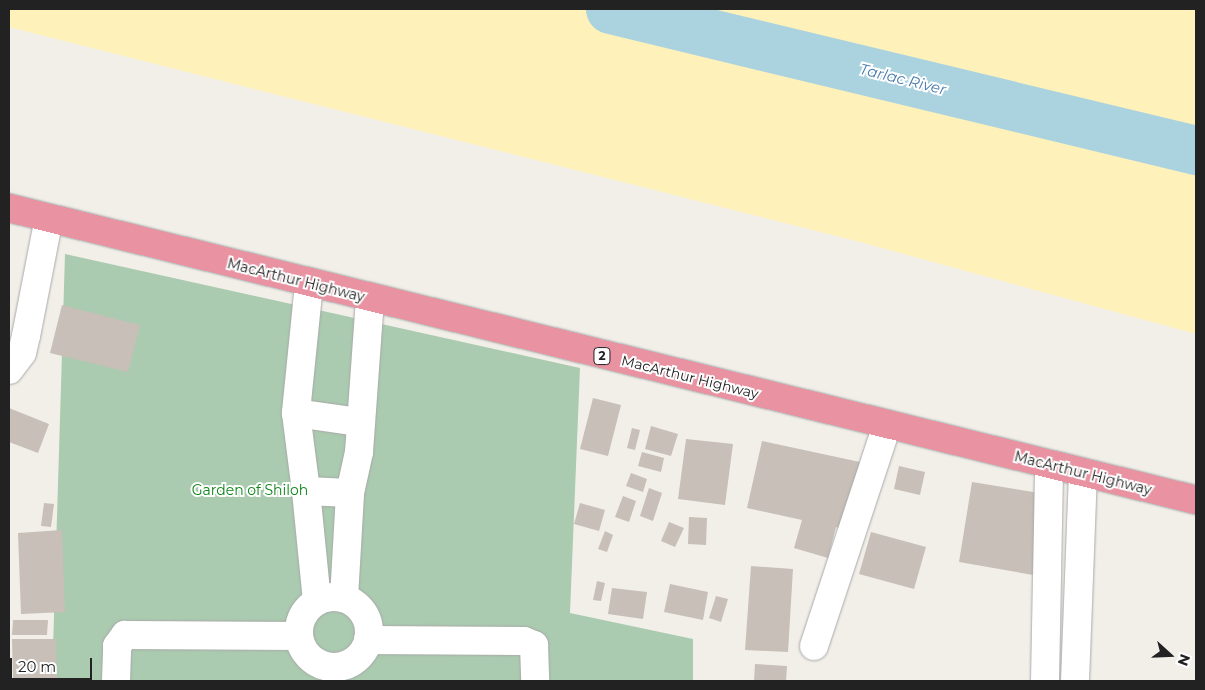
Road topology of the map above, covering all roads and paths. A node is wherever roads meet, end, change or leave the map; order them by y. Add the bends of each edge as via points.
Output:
1 (9, 208) edge
2 (49, 218) junction
3 (309, 284) junction
4 (370, 299) junction
5 (9, 370) edge
6 (296, 413) junction
7 (359, 422) junction
8 (887, 425) junction
9 (1049, 465) junction
10 (1083, 473) junction
11 (306, 491) junction
12 (350, 493) junction
13 (1196, 500) edge
14 (344, 598) junction
15 (317, 601) junction
16 (298, 636) junction
17 (368, 640) junction
18 (814, 646) dead end
19 (328, 674) edge
20 (116, 681) edge
21 (535, 681) edge
22 (1045, 681) edge
23 (1075, 681) edge

1 - 2 highway, MacArthur Highway / 2
2 - 3 highway, MacArthur Highway / 2
2 - 5 street via 22,353
3 - 4 highway, MacArthur Highway / 2
3 - 6 street
4 - 7 street
4 - 8 highway, MacArthur Highway / 2
6 - 7 street
6 - 11 street
7 - 12 street via 359,452
8 - 9 highway, MacArthur Highway / 2
8 - 18 street
9 - 10 highway, MacArthur Highway / 2
9 - 22 street
10 - 13 highway, MacArthur Highway / 2
10 - 23 street
11 - 12 street
11 - 15 street
12 - 14 street
14 - 15 street
14 - 17 street via 364,615
15 - 16 street via 302,616
16 - 19 street via 308,657
16 - 20 street via 125,635 118,646
17 - 19 street via 358,658
17 - 21 street via 524,640 534,645

